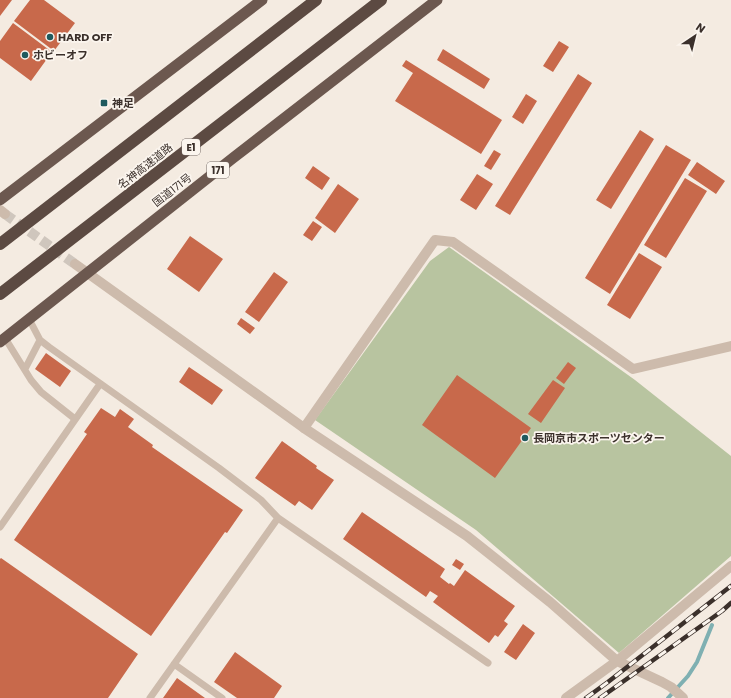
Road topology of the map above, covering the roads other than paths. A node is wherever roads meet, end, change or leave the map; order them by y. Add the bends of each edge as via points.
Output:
1 (262, 0) edge
2 (316, 0) edge
3 (381, 0) edge
4 (437, 0) edge
5 (0, 200) edge
6 (0, 244) edge
7 (75, 264) tunnel mouth
8 (88, 273) junction
9 (0, 294) edge
10 (29, 319) junction
11 (3, 340) edge
12 (40, 340) junction
13 (731, 346) edge
14 (25, 369) junction
15 (100, 384) junction
16 (75, 419) junction
17 (304, 428) junction
18 (278, 518) junction
19 (0, 527) edge
20 (731, 566) edge
21 (617, 661) junction
22 (488, 663) dead end
23 (174, 664) junction
24 (677, 693) edge
25 (150, 698) edge
26 (222, 698) edge
27 (566, 698) edge

1 - 5 highway
2 - 6 highway
3 - 9 highway, 名神高速道路 / E1
4 - 8 highway, 国道171号 / 171
7 - 8 street
8 - 10 highway, 国道171号 / 171
8 - 17 street
10 - 11 highway, 国道171号 / 171
10 - 12 lane
11 - 14 lane
12 - 14 lane
12 - 15 lane
13 - 17 street via 633,369 453,242 435,240
14 - 16 lane via 41,392
15 - 16 lane
15 - 18 lane via 219,468 261,500
16 - 19 lane
17 - 21 street via 467,536 550,602
18 - 22 lane
18 - 23 lane
20 - 21 street
21 - 24 street
21 - 27 street
23 - 25 lane
23 - 26 lane

